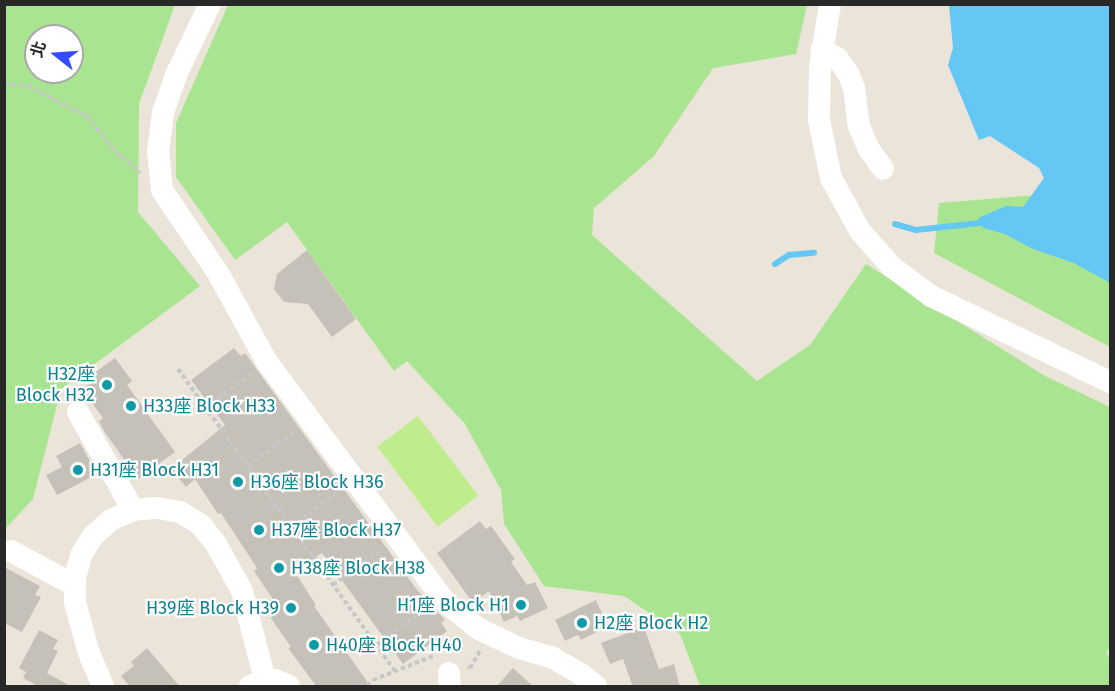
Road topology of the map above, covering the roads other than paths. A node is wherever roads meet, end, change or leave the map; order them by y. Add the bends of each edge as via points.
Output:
1 (210, 4) edge
2 (830, 4) edge
3 (821, 50) junction
4 (883, 169) dead end
5 (1110, 382) edge
6 (78, 412) dead end
7 (133, 510) junction
8 (11, 551) dead end
9 (74, 585) junction
10 (257, 683) edge
11 (103, 687) edge
12 (289, 687) edge
13 (596, 687) edge

1 - 13 street via 163,112 158,151 162,190 218,273 267,362 441,597 480,629 519,648 553,658
2 - 3 street
3 - 4 street via 837,58 848,73 855,95 856,119
3 - 5 street via 819,120 826,164 852,220 874,249 903,277 951,307
6 - 7 street
7 - 9 street via 111,520 93,536 81,555
7 - 10 street via 157,507 180,512 200,524 216,544 242,591
8 - 9 street
9 - 11 street via 81,626
10 - 12 street via 275,680

